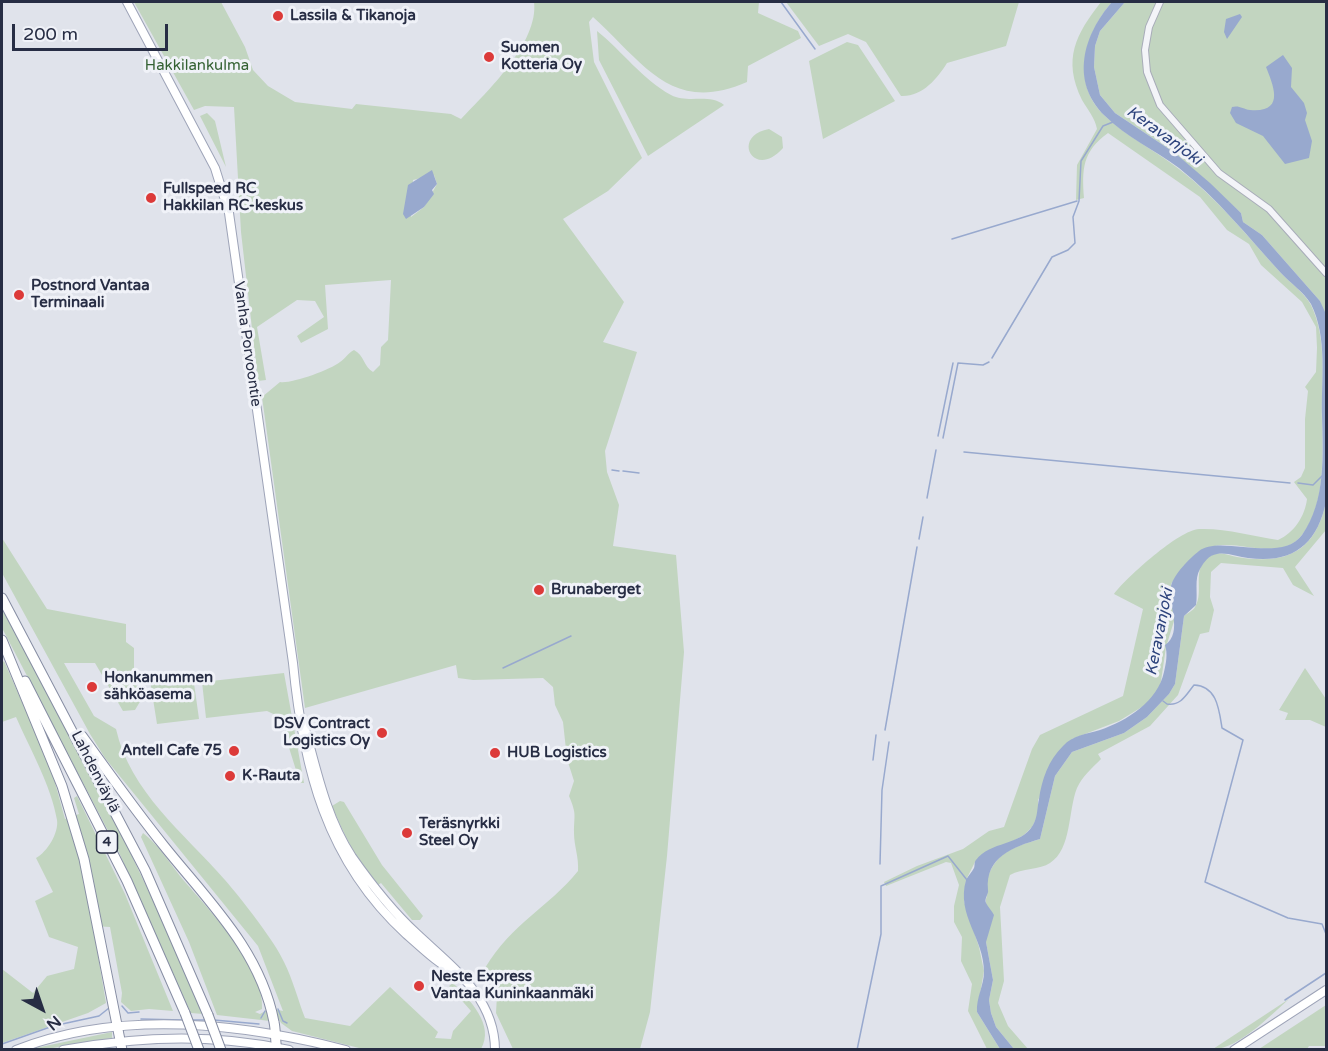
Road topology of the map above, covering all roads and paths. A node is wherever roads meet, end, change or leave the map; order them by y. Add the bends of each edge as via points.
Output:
1 (127, 2) edge
2 (1160, 2) edge
3 (1326, 273) edge
4 (2, 598) edge
5 (2, 640) edge
6 (63, 710) junction
7 (1326, 990) edge
8 (117, 1028) junction
9 (275, 1033) junction
10 (121, 1045) edge
11 (276, 1048) edge
12 (16, 1050) edge
13 (63, 1050) edge
14 (199, 1050) edge
15 (221, 1050) edge
16 (289, 1050) edge
17 (346, 1050) edge
18 (495, 1050) edge
19 (1234, 1050) edge

1 - 18 main road, Vanha Porvoontie via 215,168 230,213 299,709 326,805 348,851 383,898 480,998 494,1028
2 - 3 street via 1149,27 1145,50 1147,72 1160,105 1219,173 1269,209
4 - 6 highway, Lahdenväylä / 4
5 - 8 highway via 62,786 84,858
5 - 14 highway, Lahdenväylä / 4, bridge via 127,881
6 - 9 highway via 132,807 236,933 260,978
6 - 15 highway, Lahdenväylä / 4, bridge via 145,870
7 - 19 main road
8 - 9 main road via 201,1025
8 - 10 highway
8 - 12 main road via 61,1037
9 - 11 highway
9 - 17 main road
10 - 11 main road via 205,1038
10 - 13 main road
11 - 16 main road

